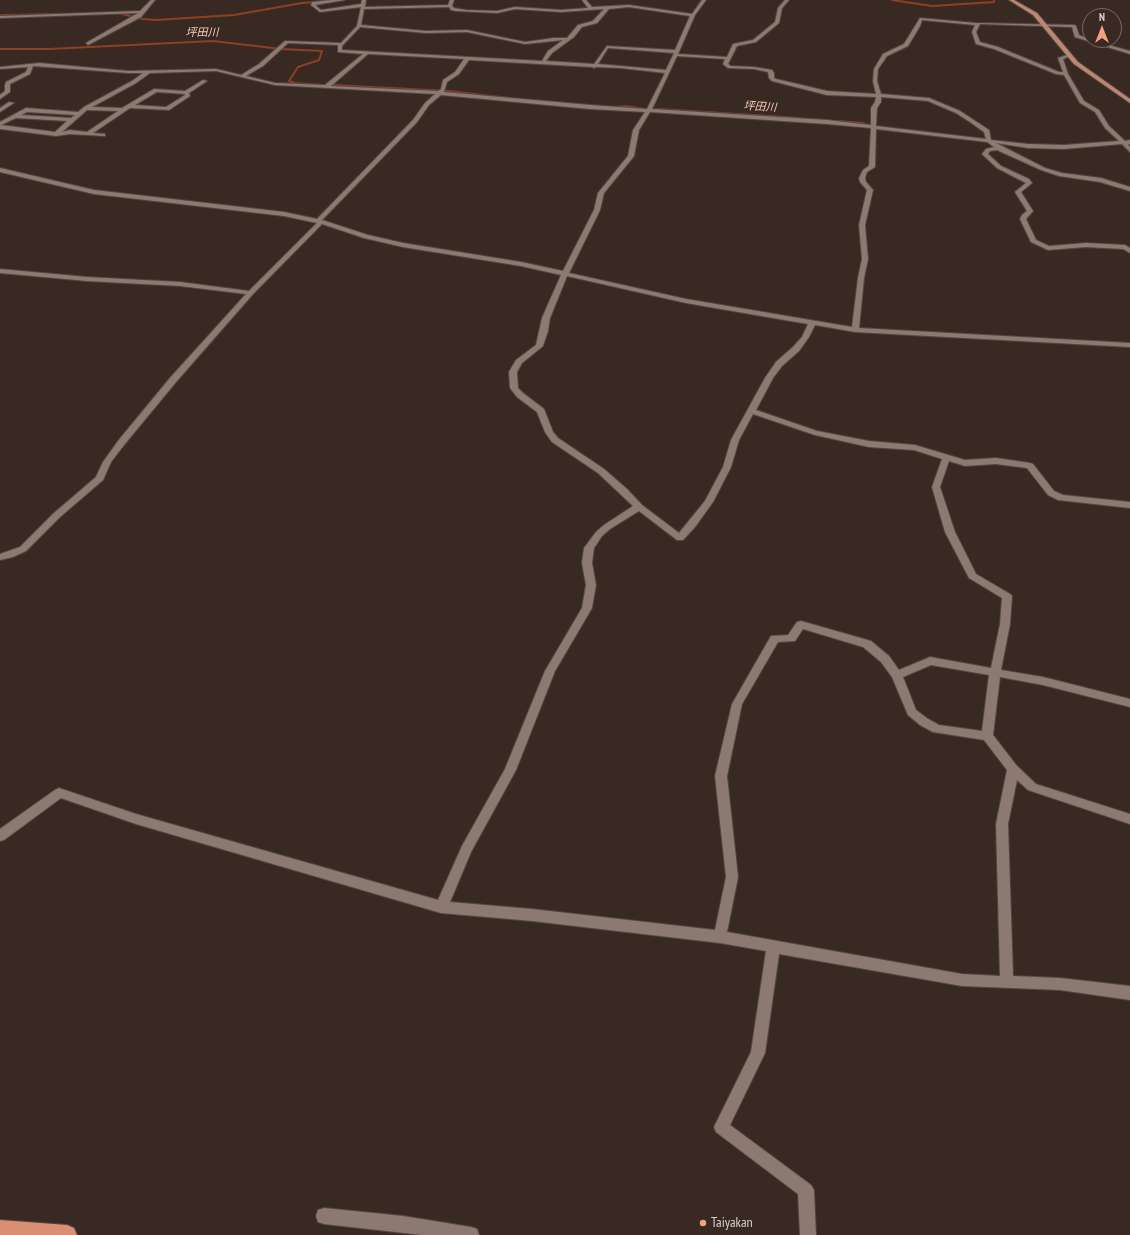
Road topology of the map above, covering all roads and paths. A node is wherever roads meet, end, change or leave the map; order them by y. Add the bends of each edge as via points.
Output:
1 (153, 0) edge
2 (342, 0) edge
3 (452, 0) edge
4 (584, 0) edge
5 (704, 0) edge
6 (787, 0) edge
7 (1011, 0) edge
8 (363, 4) edge
9 (450, 6) junction
10 (590, 8) junction
11 (606, 8) junction
12 (693, 14) junction
13 (138, 16) junction
14 (0, 17) edge
15 (977, 24) junction
16 (1044, 25) junction
17 (359, 26) junction
18 (568, 39) junction
19 (88, 44) dead end
20 (343, 44) junction
21 (368, 52) junction
22 (676, 54) junction
23 (1130, 54) edge
24 (1068, 55) junction
25 (728, 58) junction
26 (467, 59) junction
27 (543, 63) junction
28 (31, 64) junction
29 (594, 67) junction
30 (0, 68) edge
31 (148, 72) junction
32 (667, 72) junction
33 (1066, 74) junction
34 (242, 76) junction
35 (205, 81) dead end
36 (326, 87) junction
37 (442, 92) junction
38 (186, 93) junction
39 (879, 96) junction
40 (0, 97) edge
41 (0, 100) edge
42 (1130, 101) edge
43 (128, 106) junction
44 (86, 108) junction
45 (0, 110) edge
46 (123, 110) junction
47 (648, 110) junction
48 (78, 114) junction
49 (14, 116) junction
50 (71, 120) junction
51 (0, 124) edge
52 (0, 127) edge
53 (874, 127) junction
54 (56, 134) junction
55 (89, 134) junction
56 (103, 135) dead end
57 (989, 141) junction
58 (1123, 142) junction
59 (1130, 142) edge
60 (998, 148) junction
61 (1130, 150) edge
62 (0, 170) edge
63 (1130, 189) edge
64 (319, 221) junction
65 (1130, 251) edge
66 (0, 272) edge
67 (566, 273) junction
68 (251, 293) junction
69 (812, 323) junction
70 (855, 330) junction
71 (1130, 345) edge
72 (751, 411) junction
73 (946, 458) junction
74 (1130, 505) edge
75 (639, 507) junction
76 (0, 557) edge
77 (995, 673) junction
78 (897, 675) junction
79 (1130, 703) edge
80 (987, 736) junction
81 (1013, 769) junction
82 (1130, 819) edge
83 (0, 836) edge
84 (441, 907) junction
85 (720, 937) junction
86 (773, 946) junction
87 (1007, 983) junction
88 (1130, 993) edge
89 (324, 1216) dead end
90 (0, 1228) edge
91 (67, 1235) edge
92 (471, 1235) edge
93 (808, 1235) edge

1 - 13 street
2 - 8 street via 313,5 320,11
3 - 9 street
4 - 10 street
5 - 12 street
6 - 25 street via 780,8 777,22 754,41 735,45
7 - 16 main road via 1030,10
8 - 9 street
8 - 17 street
9 - 10 street via 456,10 497,12 515,8 552,11
10 - 11 street
11 - 12 street via 629,6
11 - 18 street via 595,22 580,26
12 - 22 street
13 - 14 street via 125,12
13 - 19 street
15 - 16 street via 979,22
15 - 33 street via 974,32 978,43 1058,74
15 - 39 street via 920,19 906,45 885,55 879,63 875,81
16 - 23 street via 1074,26 1077,36
16 - 24 main road
17 - 18 street via 426,32 467,31 525,43
17 - 20 street
18 - 27 street via 550,52
20 - 21 street via 340,51
20 - 34 street via 287,42 261,65
21 - 26 street
21 - 36 street
22 - 25 street
22 - 29 street via 607,47
22 - 32 street
24 - 33 street via 1060,58
24 - 42 main road via 1086,71
25 - 39 street via 725,64 770,71 774,80 843,95
26 - 27 street
26 - 37 street via 457,73 445,81
27 - 29 street
28 - 30 street
28 - 31 street
28 - 40 street via 28,73 8,83 8,92
29 - 32 street
31 - 34 street via 209,70
31 - 44 street
32 - 47 street
33 - 58 street via 1082,102 1097,111 1106,127
34 - 36 street via 275,84
35 - 38 street
36 - 37 street
37 - 47 street via 541,103
37 - 64 street via 427,104 416,121
38 - 43 street via 156,90
38 - 43 street via 188,95 167,109
39 - 53 street via 874,108
39 - 57 street via 923,99 958,112 986,131
41 - 45 street via 11,103
43 - 46 street
44 - 46 street
44 - 48 street
46 - 55 street
47 - 53 street
47 - 67 street via 636,130 631,156 601,193 597,210
48 - 49 street via 26,110
48 - 50 street
49 - 50 street
49 - 51 street
50 - 54 street
52 - 54 street
53 - 57 street
53 - 70 street via 872,167 865,171 862,178 870,190 862,225 865,259
54 - 55 street
55 - 56 street
57 - 58 street via 1048,147
57 - 60 street
58 - 59 street
58 - 61 street
60 - 63 street via 1061,175 1101,180
60 - 65 street via 988,150 985,154 999,167 1029,183 1018,192 1030,212 1023,219 1033,241 1048,248 1086,245 1125,247
62 - 64 street via 94,192 238,208
64 - 67 street via 366,237
64 - 68 street
66 - 68 street via 180,284
67 - 69 street via 686,301
67 - 75 street via 546,318 540,346 516,366 513,383 520,395 541,412 555,440 601,471
68 - 76 street via 121,443 107,462 100,478 56,515 23,549
69 - 70 street
69 - 72 street via 796,349 779,364 769,378
70 - 71 street
72 - 73 street via 815,434 869,444 915,448
72 - 75 street via 735,440 728,466 709,502 680,538
73 - 74 street via 965,463 996,461 1030,466 1051,493 1061,498
73 - 77 street via 936,487 950,532 972,576 1007,596 1005,624
75 - 84 street via 607,527 589,548 587,563 591,585 587,608 550,671 510,770 466,850
77 - 78 street via 930,661
77 - 79 street via 1043,681
77 - 80 street
78 - 80 street via 912,712 924,722 937,729
78 - 85 street via 885,659 867,644 801,625 791,638 775,639 737,704 721,776 732,877
80 - 81 street
81 - 82 street via 1032,787
81 - 87 street via 1002,824
83 - 84 street via 59,793 136,819
84 - 85 street
85 - 86 street
86 - 87 street via 962,980
86 - 93 street via 758,1053 721,1127 806,1190
87 - 88 street via 1060,984
89 - 92 street via 403,1224
90 - 91 highway

